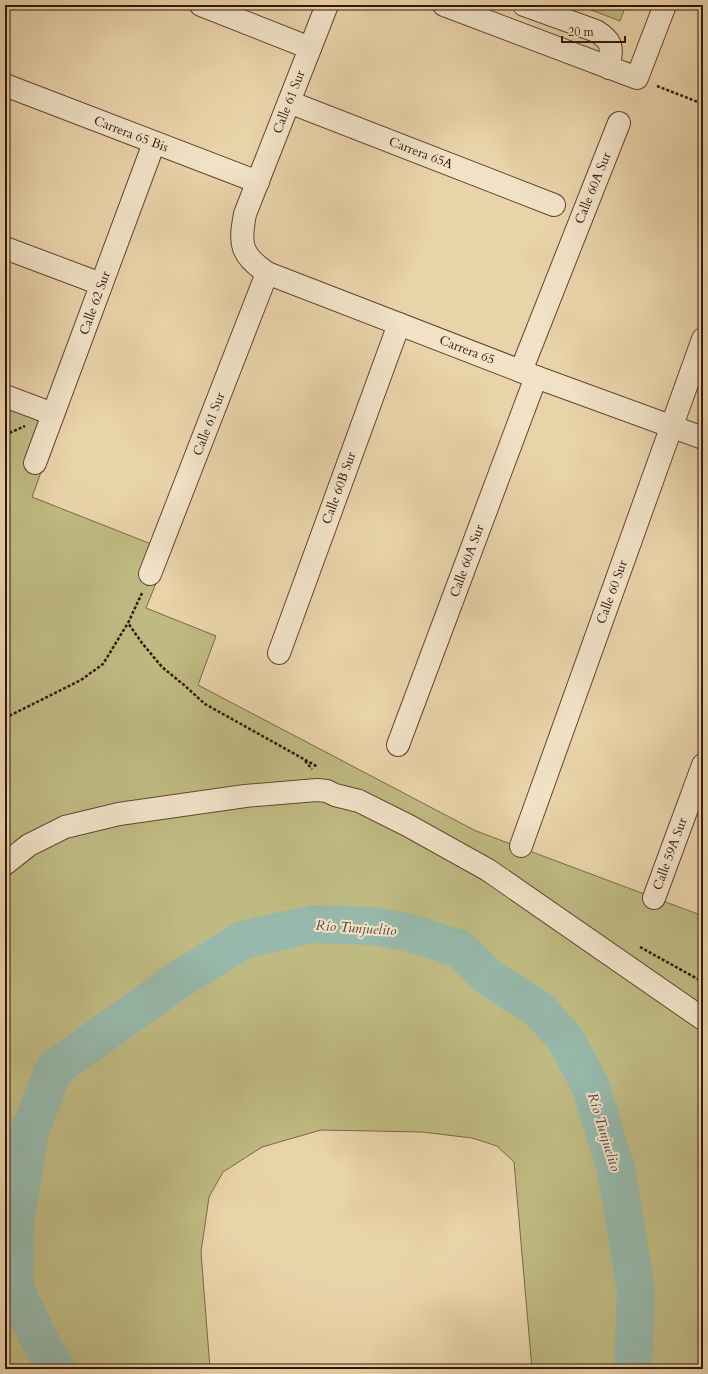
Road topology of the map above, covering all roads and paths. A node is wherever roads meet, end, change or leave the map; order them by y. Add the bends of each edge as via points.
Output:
1 (201, 5) edge
2 (327, 5) edge
3 (444, 5) edge
4 (524, 5) edge
5 (665, 5) edge
6 (310, 48) junction
7 (609, 68) junction
8 (637, 78) junction
9 (5, 85) edge
10 (289, 102) junction
11 (703, 104) edge
12 (619, 123) dead end
13 (154, 143) junction
14 (258, 182) junction
15 (554, 204) dead end
16 (243, 246) joint
17 (5, 248) edge
18 (267, 273) junction
19 (102, 284) junction
20 (399, 324) junction
21 (703, 338) edge
22 (528, 374) junction
23 (5, 396) edge
24 (53, 414) junction
25 (671, 427) junction
26 (703, 438) edge
27 (35, 463) dead end
28 (150, 574) dead end
29 (128, 624) dead end
30 (279, 653) dead end
31 (5, 718) edge
32 (398, 745) dead end
33 (703, 765) edge
34 (521, 846) dead end
35 (5, 864) edge
36 (654, 898) dead end
37 (703, 1019) edge

1 - 6 street
2 - 6 street, Calle 61 Sur
3 - 7 street
4 - 7 street via 596,31 607,38 611,48
5 - 8 street
6 - 10 street, Calle 61 Sur
7 - 8 street
8 - 11 path
9 - 13 street, Carrera 65 Bis
10 - 14 street, Calle 61 Sur
10 - 15 street, Carrera 65A
12 - 22 street, Calle 60A Sur
13 - 14 street, Carrera 65 Bis
13 - 19 street, Calle 62 Sur
14 - 16 street, Calle 61 Sur via 245,214
16 - 18 street, Carrera 65 via 253,264
17 - 19 street
18 - 20 street, Carrera 65
18 - 28 street, Calle 61 Sur
19 - 24 street, Calle 62 Sur
20 - 22 street, Carrera 65
20 - 30 street, Calle 60B Sur
21 - 25 street, Calle 60 Sur
22 - 25 street, Carrera 65
22 - 32 street, Calle 60A Sur
23 - 24 street
24 - 27 street, Calle 62 Sur
25 - 26 street, Carrera 65
25 - 34 street, Calle 60 Sur
29 - 31 path via 103,664 81,680
33 - 36 street, Calle 59A Sur
35 - 37 street via 29,845 65,827 119,814 245,796 327,791 359,801 488,870

